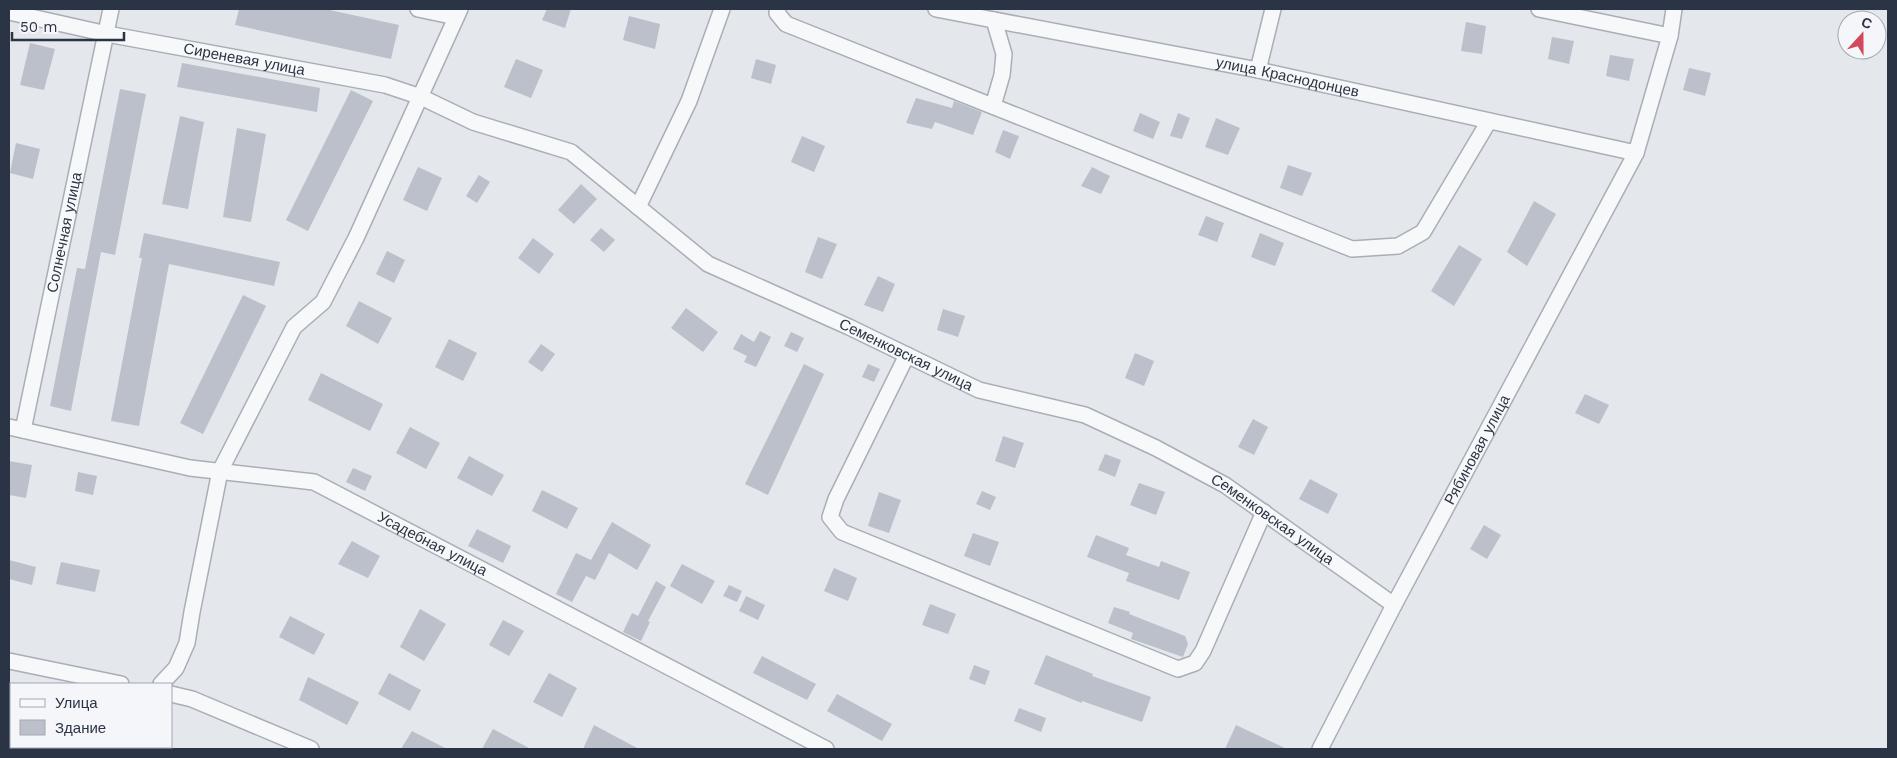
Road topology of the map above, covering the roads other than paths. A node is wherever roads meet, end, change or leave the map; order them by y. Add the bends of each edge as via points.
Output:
1 (112, 9) edge
2 (418, 9) edge
3 (722, 9) edge
4 (778, 9) edge
5 (936, 9) edge
6 (1273, 9) edge
7 (1539, 9) edge
8 (1674, 9) edge
9 (9, 12) edge
10 (458, 13) edge
11 (994, 20) junction
12 (107, 34) junction
13 (1670, 36) junction
14 (1258, 70) junction
15 (421, 97) junction
16 (993, 106) junction
17 (1488, 121) junction
18 (1636, 153) junction
19 (638, 207) junction
20 (907, 355) junction
21 (16, 428) edge
22 (220, 471) junction
23 (1264, 512) junction
24 (1394, 605) junction
25 (9, 661) edge
26 (117, 683) edge
27 (162, 683) edge
28 (172, 694) edge
29 (311, 749) edge
30 (826, 749) edge
31 (1320, 749) edge

1 - 12 street, Солнечная улица
2 - 10 street
3 - 19 street via 689,101
4 - 16 street via 777,13 786,24
5 - 11 street, улица Краснодонцев
6 - 14 street
7 - 13 street
8 - 13 street, Рябиновая улица
9 - 12 street, Сиреневая улица
10 - 15 street
11 - 14 street, улица Краснодонцев
11 - 16 street via 1004,54
12 - 15 street, Сиреневая улица via 385,85
12 - 21 street, Солнечная улица
13 - 18 street, Рябиновая улица
14 - 17 street, улица Краснодонцев
15 - 19 street, Семенковская улица via 473,122 572,152
15 - 22 street via 323,302 294,327
16 - 17 street via 1352,249 1398,246 1423,232
17 - 18 street, улица Краснодонцев
18 - 24 street, Рябиновая улица
19 - 20 street, Семенковская улица via 708,264
20 - 23 street, Семенковская улица via 979,390 1085,415 1226,485
20 - 23 street via 836,499 830,517 842,532 1178,670 1195,663 1203,651
21 - 22 street, Усадебная улица via 190,468
22 - 27 street via 187,643 176,668
22 - 30 street, Усадебная улица via 314,482
23 - 24 street, Семенковская улица
24 - 31 street, Рябиновая улица
25 - 26 street
28 - 29 street via 192,699

